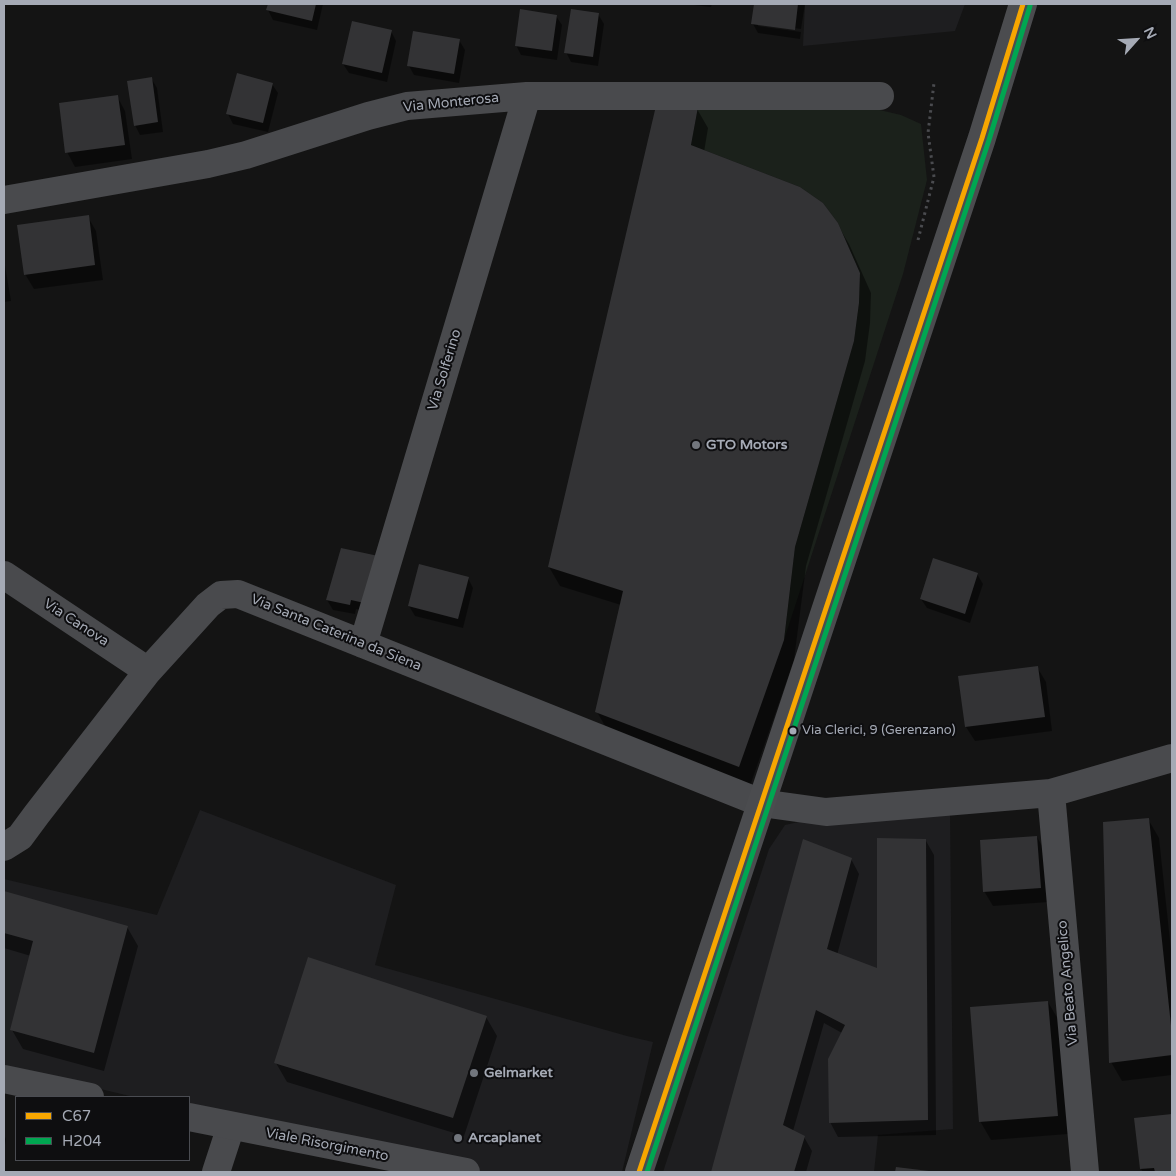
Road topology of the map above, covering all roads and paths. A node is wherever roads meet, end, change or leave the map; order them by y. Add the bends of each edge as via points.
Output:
1 (1023, 4) edge
2 (527, 96) junction
3 (880, 96) dead end
4 (4, 200) edge
5 (4, 575) edge
6 (363, 644) junction
7 (148, 671) junction
8 (1172, 758) edge
9 (1051, 793) junction
10 (761, 803) junction
11 (4, 847) edge
12 (4, 1079) edge
13 (85, 1096) edge
14 (190, 1118) edge
15 (231, 1126) junction
16 (216, 1172) edge
17 (466, 1172) edge
18 (639, 1172) edge
19 (1085, 1172) edge

1 - 10 main road via 982,138
2 - 3 street, Via Monterosa
2 - 4 street, Via Monterosa via 407,106 208,164
2 - 6 street, Via Solferino
5 - 7 street, Via Canova
6 - 7 street, Via Santa Caterina da Siena via 238,594 221,594
6 - 10 street, Via Santa Caterina da Siena
7 - 11 street, Via Santa Caterina da Siena via 20,837
8 - 9 street
9 - 10 street via 826,812
9 - 19 street, Via Beato Angelico
10 - 18 main road
12 - 13 street
14 - 15 street, Viale Risorgimento
15 - 16 street
15 - 17 street, Viale Risorgimento

